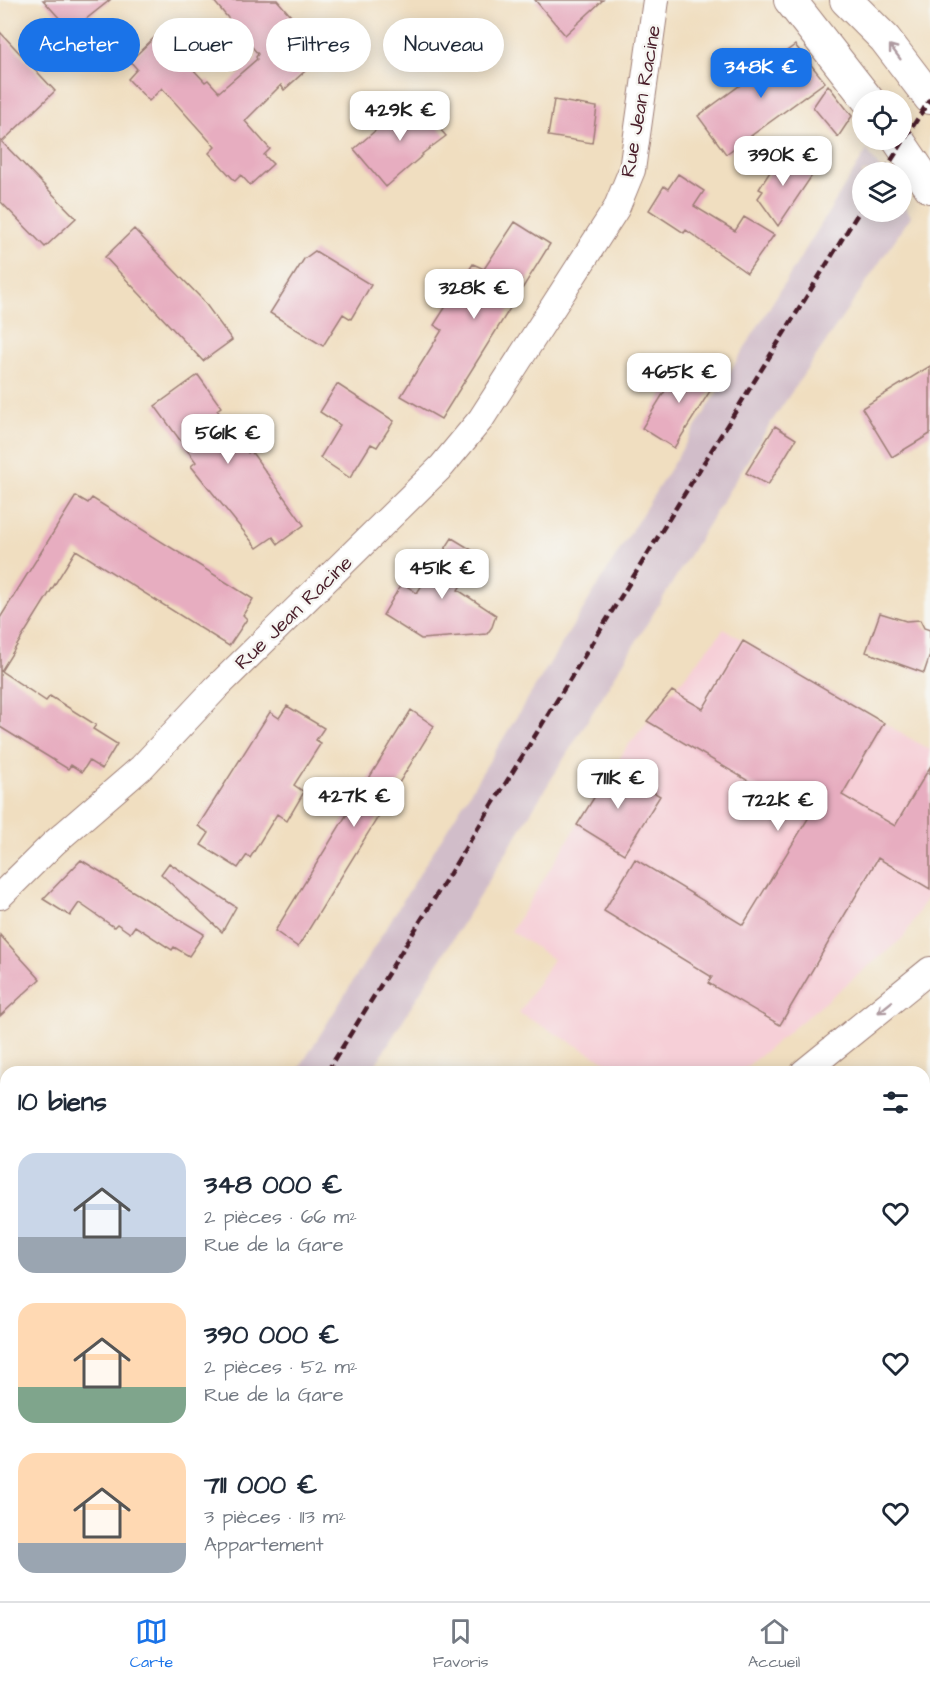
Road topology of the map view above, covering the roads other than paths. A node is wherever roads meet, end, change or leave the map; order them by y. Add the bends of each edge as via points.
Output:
1 (656, 0) edge
2 (790, 0) edge
3 (846, 0) edge
4 (860, 90) edge
5 (930, 98) edge
6 (905, 150) edge
7 (930, 187) edge
8 (0, 896) edge
9 (930, 970) edge
10 (811, 1066) edge

1 - 8 street, Rue Jean Racine via 632,170 616,209 481,419 442,466 216,688 142,768 54,843
2 - 4 street
5 -> 3 street via 885,39
6 - 7 street
9 -> 10 street

